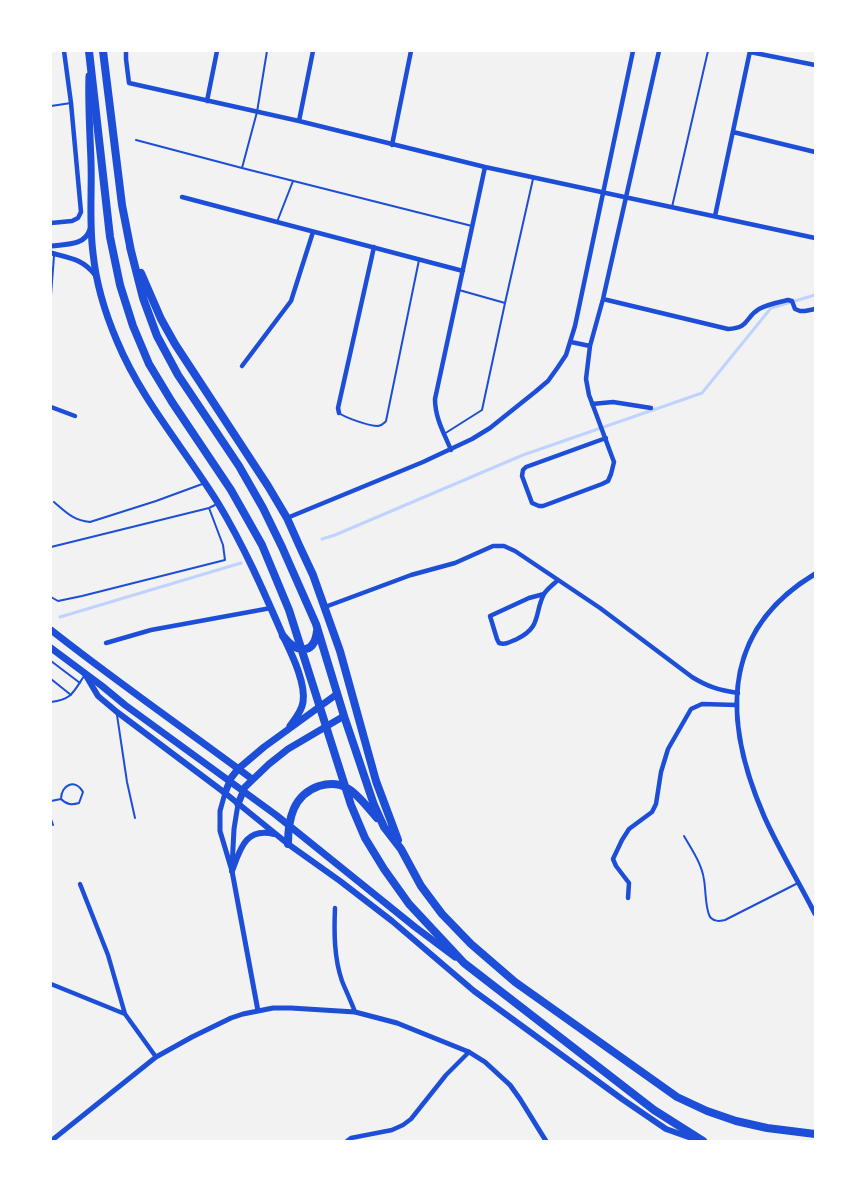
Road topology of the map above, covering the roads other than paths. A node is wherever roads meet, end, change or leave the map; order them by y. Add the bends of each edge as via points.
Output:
1 (64, 51) edge
2 (89, 51) edge
3 (103, 51) edge
4 (126, 51) edge
5 (217, 51) edge
6 (267, 51) edge
7 (313, 51) edge
8 (411, 51) edge
9 (633, 51) edge
10 (659, 51) edge
11 (708, 51) edge
12 (750, 51) edge
13 (90, 61) junction
14 (815, 65) edge
15 (207, 101) junction
16 (71, 103) junction
17 (51, 106) edge
18 (257, 112) junction
19 (299, 121) junction
20 (733, 132) junction
21 (136, 140) dead end
22 (392, 145) junction
23 (815, 152) edge
24 (485, 167) junction
25 (242, 168) junction
26 (534, 176) junction
27 (293, 181) junction
28 (603, 192) junction
29 (182, 197) dead end
30 (625, 197) junction
31 (672, 207) junction
32 (715, 216) junction
33 (278, 222) junction
34 (51, 224) edge
35 (91, 224) junction
36 (472, 226) junction
37 (313, 232) junction
38 (815, 238) edge
39 (51, 246) edge
40 (130, 247) junction
41 (374, 248) junction
42 (52, 253) edge
43 (419, 260) junction
44 (463, 271) junction
45 (97, 278) junction
46 (459, 290) junction
47 (51, 295) edge
48 (603, 299) junction
49 (505, 303) junction
50 (815, 309) edge
51 (571, 342) junction
52 (590, 346) junction
53 (242, 366) dead end
54 (592, 404) junction
55 (51, 407) edge
56 (651, 408) dead end
57 (339, 413) joint
58 (75, 416) dead end
59 (444, 434) junction
60 (605, 437) junction
61 (451, 450) junction
62 (205, 483) junction
63 (54, 502) dead end
64 (218, 503) junction
65 (209, 508) junction
66 (287, 518) junction
67 (51, 548) edge
68 (815, 574) edge
69 (558, 580) junction
70 (544, 594) junction
71 (51, 597) edge
72 (325, 607) junction
73 (271, 608) junction
74 (316, 624) junction
75 (51, 630) edge
76 (284, 636) junction
77 (106, 643) dead end
78 (51, 648) edge
79 (51, 661) edge
80 (86, 674) junction
81 (51, 679) edge
82 (80, 683) junction
83 (738, 693) junction
84 (337, 694) junction
85 (71, 695) junction
86 (51, 702) edge
87 (737, 705) junction
88 (117, 712) junction
89 (344, 716) junction
90 (290, 726) junction
91 (238, 769) junction
92 (252, 779) junction
93 (225, 793) junction
94 (61, 800) junction
95 (51, 801) edge
96 (238, 804) junction
97 (135, 818) dead end
98 (51, 819) edge
99 (52, 825) dead end
100 (384, 827) junction
101 (277, 835) junction
102 (684, 836) dead end
103 (288, 844) junction
104 (400, 849) junction
105 (232, 871) junction
106 (798, 883) junction
107 (80, 884) dead end
108 (628, 898) dead end
109 (813, 903) edge
110 (335, 908) dead end
111 (815, 914) edge
112 (464, 963) junction
113 (51, 984) edge
114 (258, 1011) junction
115 (355, 1012) junction
116 (125, 1014) junction
117 (469, 1052) junction
118 (156, 1057) junction
119 (815, 1134) edge
120 (51, 1141) edge
121 (346, 1141) edge
122 (546, 1141) edge
123 (702, 1141) edge

1 - 16 street
2 - 13 highway
3 - 40 highway
4 - 15 street via 129,83
5 - 15 street
6 - 18 lane
7 - 19 street
8 - 22 street
9 - 28 street
10 - 30 street
11 - 31 lane
12 - 14 street
12 - 20 street
13 - 35 main road
13 - 112 highway via 110,237 133,326 149,364 262,545 289,610 365,838 409,904
15 - 18 street
16 - 17 lane
16 - 34 street via 81,212 72,221
18 - 19 street
18 - 25 lane
19 - 22 street
20 - 23 street
20 - 32 street
21 - 25 lane
22 - 24 street
24 - 26 street
24 - 36 street
25 - 27 lane
26 - 28 street
26 - 49 lane
27 - 33 lane
27 - 36 lane
28 - 30 street
28 - 51 street
29 - 33 street
30 - 31 street
30 - 48 street
31 - 32 street
32 - 38 street
33 - 37 street
35 - 39 street via 88,236 80,243
35 - 45 main road
36 - 44 street
37 - 41 street
37 - 53 street via 291,301
40 - 66 highway via 175,344
40 - 74 highway via 157,336 178,375 239,466
41 - 43 street
41 - 57 street
42 - 45 street via 75,259
42 - 47 lane
43 - 44 street
43 - 57 lane via 386,421 376,426
44 - 46 street
45 - 62 main road via 116,340 130,370
46 - 49 lane
46 - 59 street via 435,399 437,419
48 - 50 street via 728,329 744,325 759,309 788,300 800,311
48 - 52 street
49 - 59 lane via 482,410
51 - 52 street
51 - 61 street via 548,381 490,428
52 - 54 street via 586,380
54 - 56 street via 605,401
54 - 60 street
55 - 58 street
59 - 61 street
60 - 60 street via 526,467 522,476 532,503 543,506 608,481 614,462
61 - 66 street
62 - 63 lane via 90,522 70,516
62 - 64 main road
64 - 65 lane
64 - 73 main road
65 - 67 lane
65 - 71 lane via 225,560 82,596 58,601
66 - 72 highway
68 - 83 street via 780,600 758,625 743,656
69 - 70 street
69 - 72 street via 514,551 493,546 455,563
69 - 83 street via 706,686
70 - 70 street via 490,616 499,643 506,644 531,629
72 - 104 highway
73 - 76 main road
73 - 77 street via 151,630
74 - 76 highway via 316,638 309,648 295,649
74 - 84 highway
75 - 91 main road
76 - 90 main road via 302,684 304,702
78 - 80 main road
79 - 82 lane
80 - 82 lane
80 - 88 main road via 98,696
80 - 112 main road via 276,815
81 - 85 lane
82 - 85 lane
83 - 87 street
84 - 89 highway
84 - 90 main road
85 - 86 lane
87 - 106 street via 748,775
87 - 108 street via 702,704 691,709 668,748 652,813 629,829 613,859 630,883
88 - 93 main road
88 - 97 lane
89 - 92 main road via 288,749
89 - 100 highway
90 - 91 main road
91 - 92 main road
91 - 93 main road
92 - 96 main road via 244,787
93 - 96 main road
93 - 105 street via 220,831
94 - 94 lane via 72,805 79,803 83,792 80,787 68,785
94 - 95 lane
96 - 101 main road
96 - 105 street
98 - 99 lane
100 - 103 highway via 348,788 327,783 310,789 297,802 288,829
100 - 104 highway
101 - 103 main road
101 - 105 main road via 252,834 240,849
102 - 106 lane via 702,870 708,912 718,921
103 - 123 main road via 392,921 474,991 613,1092 666,1129
104 - 119 highway via 442,914 471,944 515,982 677,1097 736,1121
105 - 114 street
106 - 109 street
107 - 116 street via 108,955
109 - 111 street
110 - 115 street via 336,956
112 - 123 highway via 654,1110
113 - 116 street
114 - 115 street via 291,1008
114 - 118 street via 231,1018
115 - 117 street via 397,1023
116 - 118 street
117 - 121 street via 403,1125
117 - 122 street via 510,1085
118 - 120 street

